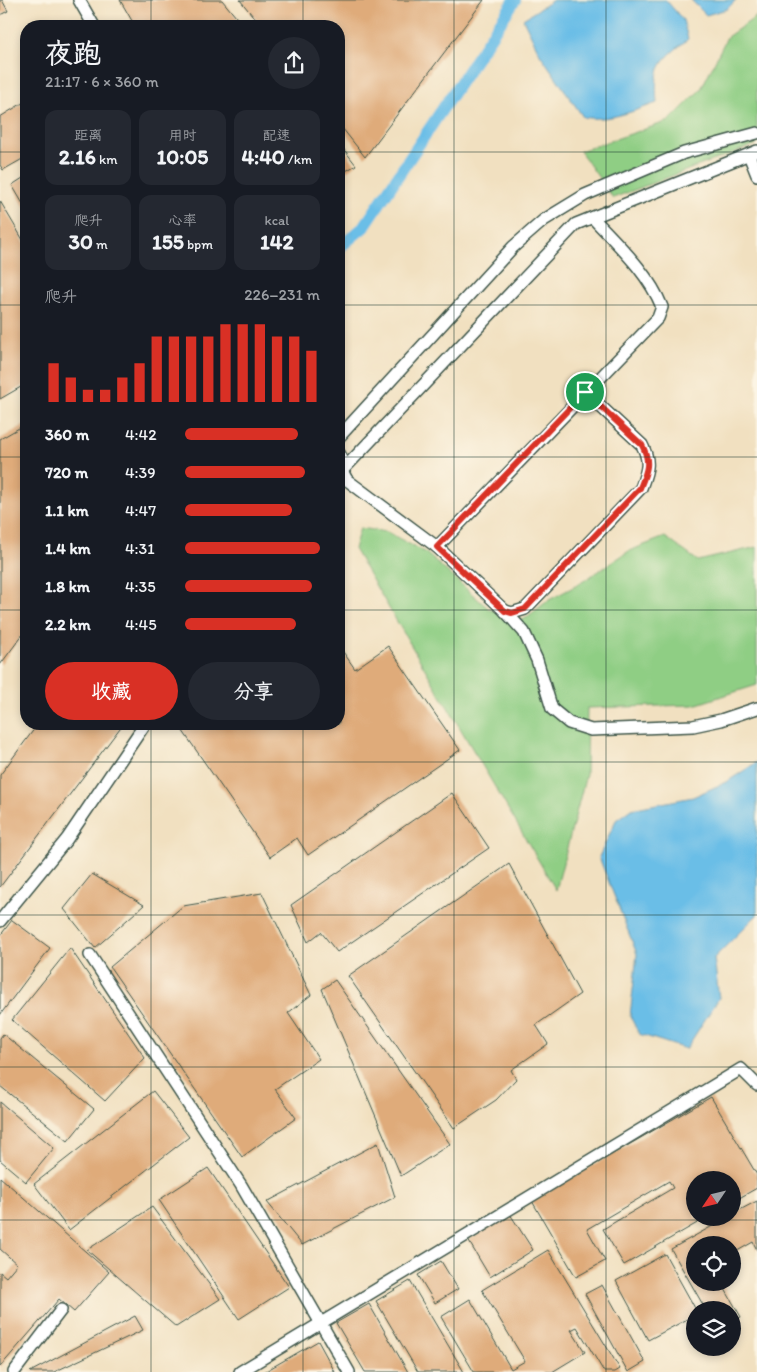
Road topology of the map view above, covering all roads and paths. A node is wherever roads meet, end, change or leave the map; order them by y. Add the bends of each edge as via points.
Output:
1 (79, 0) edge
2 (91, 20) edge
3 (757, 133) edge
4 (753, 153) edge
5 (757, 175) edge
6 (593, 218) junction
7 (585, 392) junction
8 (345, 430) edge
9 (345, 467) edge
10 (345, 476) edge
11 (437, 547) junction
12 (505, 611) junction
13 (757, 708) edge
14 (141, 730) edge
15 (0, 921) edge
16 (90, 955) dead end
17 (757, 1085) edge
18 (61, 1310) dead end
19 (321, 1323) junction
20 (14, 1372) edge
21 (240, 1372) edge
22 (350, 1372) edge

1 - 2 street
3 - 8 street via 684,153 584,195 544,220 513,247
4 - 5 street
4 - 6 street
6 - 7 street via 656,291 662,307 658,318
6 - 9 street via 576,224
7 - 11 street
7 - 12 street via 642,445 647,455 647,469 640,488 525,609 512,613
10 - 11 street
11 - 12 street
12 - 13 street via 524,632 537,660 552,709 569,723 591,730 694,726
14 - 15 street via 67,839
16 - 19 street via 241,1185
17 - 19 street via 742,1069
18 - 20 street
19 - 21 street
19 - 22 street

